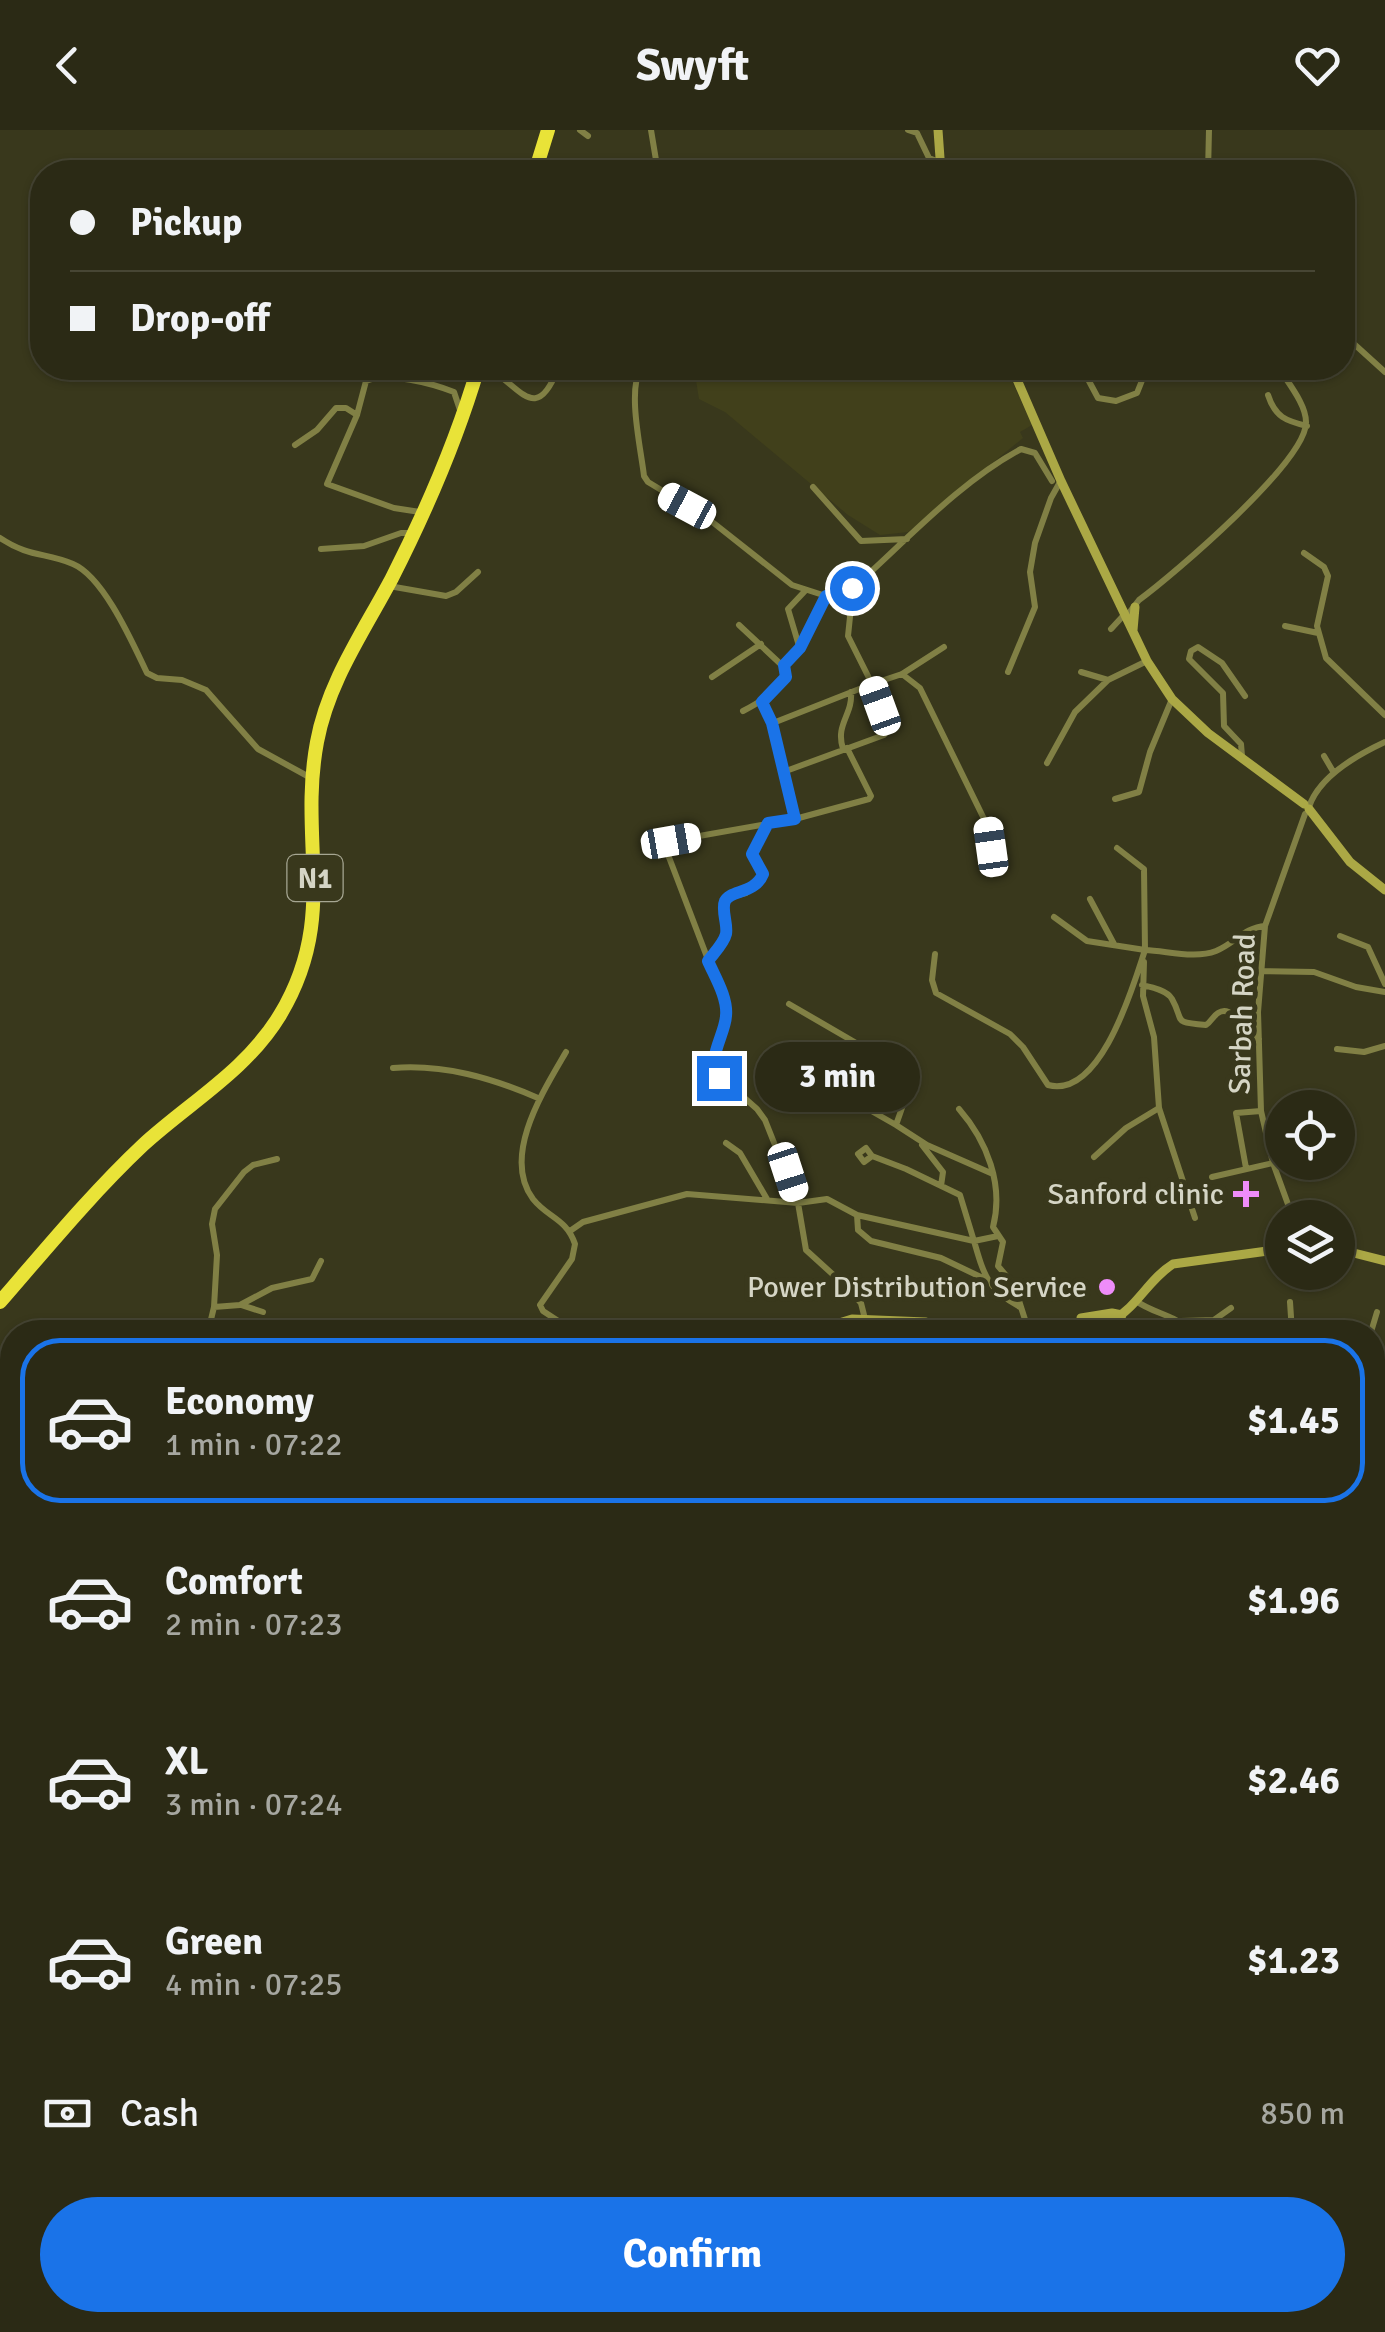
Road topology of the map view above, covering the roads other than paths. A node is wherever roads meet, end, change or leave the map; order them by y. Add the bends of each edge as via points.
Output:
1 (548, 130) edge
2 (651, 130) edge
3 (908, 130) edge
4 (938, 130) edge
5 (1210, 130) edge
6 (539, 160) edge
7 (656, 160) edge
8 (931, 160) edge
9 (940, 160) edge
10 (1209, 160) edge
11 (1355, 345) edge
12 (1385, 372) edge
13 (375, 380) edge
14 (409, 380) edge
15 (474, 380) edge
16 (501, 380) edge
17 (552, 380) edge
18 (636, 380) edge
19 (1017, 380) edge
20 (1088, 380) edge
21 (1142, 380) edge
22 (1286, 380) edge
23 (1268, 395) dead end
24 (462, 414) junction
25 (357, 415) junction
26 (1307, 426) junction
27 (295, 445) dead end
28 (1057, 481) junction
29 (813, 487) dead end
30 (423, 513) junction
31 (414, 533) junction
32 (0, 538) edge
33 (909, 539) junction
34 (321, 549) dead end
35 (1304, 552) dead end
36 (478, 572) dead end
37 (388, 586) junction
38 (852, 588) junction
39 (805, 591) junction
40 (1113, 593) junction
41 (826, 596) junction
42 (1136, 603) junction
43 (1122, 614) junction
44 (739, 625) dead end
45 (1285, 626) dead end
46 (1111, 629) dead end
47 (1133, 633) junction
48 (1319, 633) junction
49 (761, 644) junction
50 (944, 647) dead end
51 (800, 648) junction
52 (1146, 661) junction
53 (784, 665) junction
54 (1008, 672) dead end
55 (1082, 672) dead end
56 (902, 674) junction
57 (712, 677) dead end
58 (1108, 680) junction
59 (872, 684) junction
60 (851, 692) junction
61 (1245, 696) dead end
62 (1172, 699) junction
63 (762, 702) junction
64 (743, 711) dead end
65 (1385, 715) edge
66 (772, 723) junction
67 (1385, 742) edge
68 (845, 748) junction
69 (1242, 756) junction
70 (1324, 756) dead end
71 (1047, 763) dead end
72 (786, 772) junction
73 (1334, 773) junction
74 (312, 778) junction
75 (1116, 799) dead end
76 (1305, 809) junction
77 (795, 819) junction
78 (768, 823) junction
79 (991, 847) dead end
80 (1117, 848) dead end
81 (1385, 890) edge
82 (1090, 899) dead end
83 (1054, 917) dead end
84 (1265, 926) junction
85 (1340, 936) dead end
86 (1115, 945) junction
87 (1144, 953) junction
88 (935, 954) dead end
89 (708, 961) junction
90 (1261, 970) junction
91 (1142, 985) junction
92 (1385, 988) edge
93 (788, 1004) dead end
94 (1258, 1039) junction
95 (1385, 1046) edge
96 (1338, 1049) dead end
97 (566, 1052) dead end
98 (393, 1068) dead end
99 (823, 1068) dead end
100 (538, 1098) junction
101 (1159, 1108) junction
102 (959, 1109) dead end
103 (1261, 1111) junction
104 (896, 1126) junction
105 (1265, 1128) edge
106 (920, 1142) junction
107 (726, 1143) dead end
108 (872, 1156) dead end
109 (1094, 1157) dead end
110 (277, 1158) dead end
111 (1265, 1164) edge
112 (1246, 1168) junction
113 (993, 1174) junction
114 (1212, 1176) dead end
115 (941, 1186) junction
116 (768, 1200) junction
117 (798, 1203) junction
118 (857, 1215) junction
119 (1195, 1218) dead end
120 (570, 1230) junction
121 (998, 1236) junction
122 (974, 1241) junction
123 (1265, 1251) edge
124 (1355, 1253) edge
125 (320, 1261) dead end
126 (1385, 1261) edge
127 (986, 1280) junction
128 (1135, 1300) junction
129 (0, 1302) edge
130 (1290, 1302) dead end
131 (240, 1305) junction
132 (214, 1306) junction
133 (1020, 1307) junction
134 (1231, 1308) dead end
135 (264, 1312) dead end
136 (1377, 1312) dead end
137 (1122, 1315) junction
138 (865, 1319) junction
139 (211, 1320) edge
140 (556, 1320) edge
141 (854, 1320) edge
142 (878, 1320) edge
143 (1025, 1320) edge
144 (1070, 1320) edge
145 (1113, 1320) edge
146 (1120, 1320) edge
147 (1178, 1320) edge
148 (1214, 1320) edge
149 (1291, 1320) edge
150 (1375, 1320) edge

1 - 6 highway
2 - 7 street
3 - 8 street
4 - 9 street
5 - 10 street
11 - 12 street
13 - 25 street via 366,382
14 - 24 street via 453,391
15 - 24 highway, N1
16 - 17 street via 531,398 546,392
18 - 39 street via 646,480
19 - 28 street
20 - 21 street via 1108,402 1137,393
22 - 26 street
23 - 26 street via 1276,414
24 - 30 highway, N1
25 - 27 street via 336,408
25 - 30 street via 327,484
26 - 42 street via 1268,485
28 - 33 street via 1035,454 1021,449
28 - 40 street
28 - 54 street via 1035,543 1035,607
29 - 33 street via 861,540
30 - 31 highway, N1
31 - 34 street
31 - 37 highway, N1
32 - 74 street via 26,554 83,569 110,600 148,673 206,690 258,749
33 - 38 street
35 - 48 street via 1328,576
36 - 37 street via 450,595
37 - 74 highway, N1 via 328,704
38 - 41 street
38 - 59 street via 848,636
39 - 41 street
39 - 51 street via 788,609
40 - 42 street
40 - 43 street
41 - 51 street
42 - 43 street
42 - 47 street
43 - 46 street
43 - 47 street
44 - 49 street
45 - 48 street
47 - 52 street
48 - 65 street via 1326,658
49 - 53 street
49 - 57 street
50 - 56 street
51 - 53 street
52 - 58 street
52 - 62 street
53 - 63 street via 786,677
55 - 58 street
56 - 59 street
56 - 79 street via 920,688 988,827
58 - 71 street via 1075,712
59 - 60 street
59 - 68 street via 886,732
60 - 66 street
60 - 68 street via 839,734
61 - 69 street via 1216,658 1198,648 1190,652 1189,659 1223,693 1224,726 1241,744
62 - 69 street
62 - 75 street via 1139,792
63 - 64 street
63 - 66 street
66 - 72 street
67 - 73 street
68 - 72 street
68 - 77 street via 869,799
69 - 76 street
70 - 73 street
72 - 77 street
73 - 76 street
74 - 129 highway, N1 via 312,930 279,1016 233,1072 142,1147
76 - 81 street via 1350,862
76 - 84 street, Sarbah Road
77 - 78 street
78 - 89 street via 752,854 763,878 726,898 725,938
78 - 89 street via 668,846
80 - 87 street via 1144,869
82 - 86 street
83 - 86 street via 1078,936
84 - 87 street via 1213,952
84 - 90 street, Sarbah Road
85 - 92 street via 1368,947
86 - 87 street
87 - 88 street via 1108,1046 1080,1078 1058,1088 1043,1080 1010,1034 936,992
87 - 91 street
89 - 117 street via 726,1007 714,1071 765,1120
90 - 92 street via 1314,972 1356,987
90 - 94 street, Sarbah Road
91 - 94 street via 1172,998 1186,1023 1206,1025 1226,1012 1243,1033
91 - 101 street
93 - 104 street via 906,1072 910,1085
94 - 103 street, Sarbah Road
95 - 96 street
97 - 100 street
98 - 100 street via 447,1070
99 - 104 street via 861,1105
100 - 120 street via 523,1178 538,1204
101 - 109 street
101 - 119 street
102 - 113 street via 984,1144
103 - 105 street, Sarbah Road
103 - 112 street via 1236,1113
104 - 106 street
106 - 113 street
106 - 115 street via 940,1166
107 - 116 street via 740,1153
108 - 115 street
110 - 132 street via 252,1166 215,1209
111 - 112 street
112 - 114 street
113 - 121 street
115 - 122 street via 962,1198
116 - 117 street
116 - 120 street via 687,1194
117 - 118 street via 827,1199
117 - 138 street via 806,1250 850,1290
118 - 122 street
118 - 127 street via 864,1238 941,1258
120 - 140 street via 575,1254 540,1304
121 - 122 street
121 - 133 street via 998,1266 1014,1285
122 - 127 street
123 - 128 street via 1173,1264
124 - 126 street
125 - 131 street via 312,1279 272,1288
127 - 133 street
128 - 137 street
128 - 147 street
130 - 149 street
131 - 132 street
131 - 135 street
132 - 139 street
133 - 143 street
134 - 148 street
136 - 150 street
137 - 144 street
137 - 145 street
137 - 146 street
138 - 141 street
138 - 142 street

